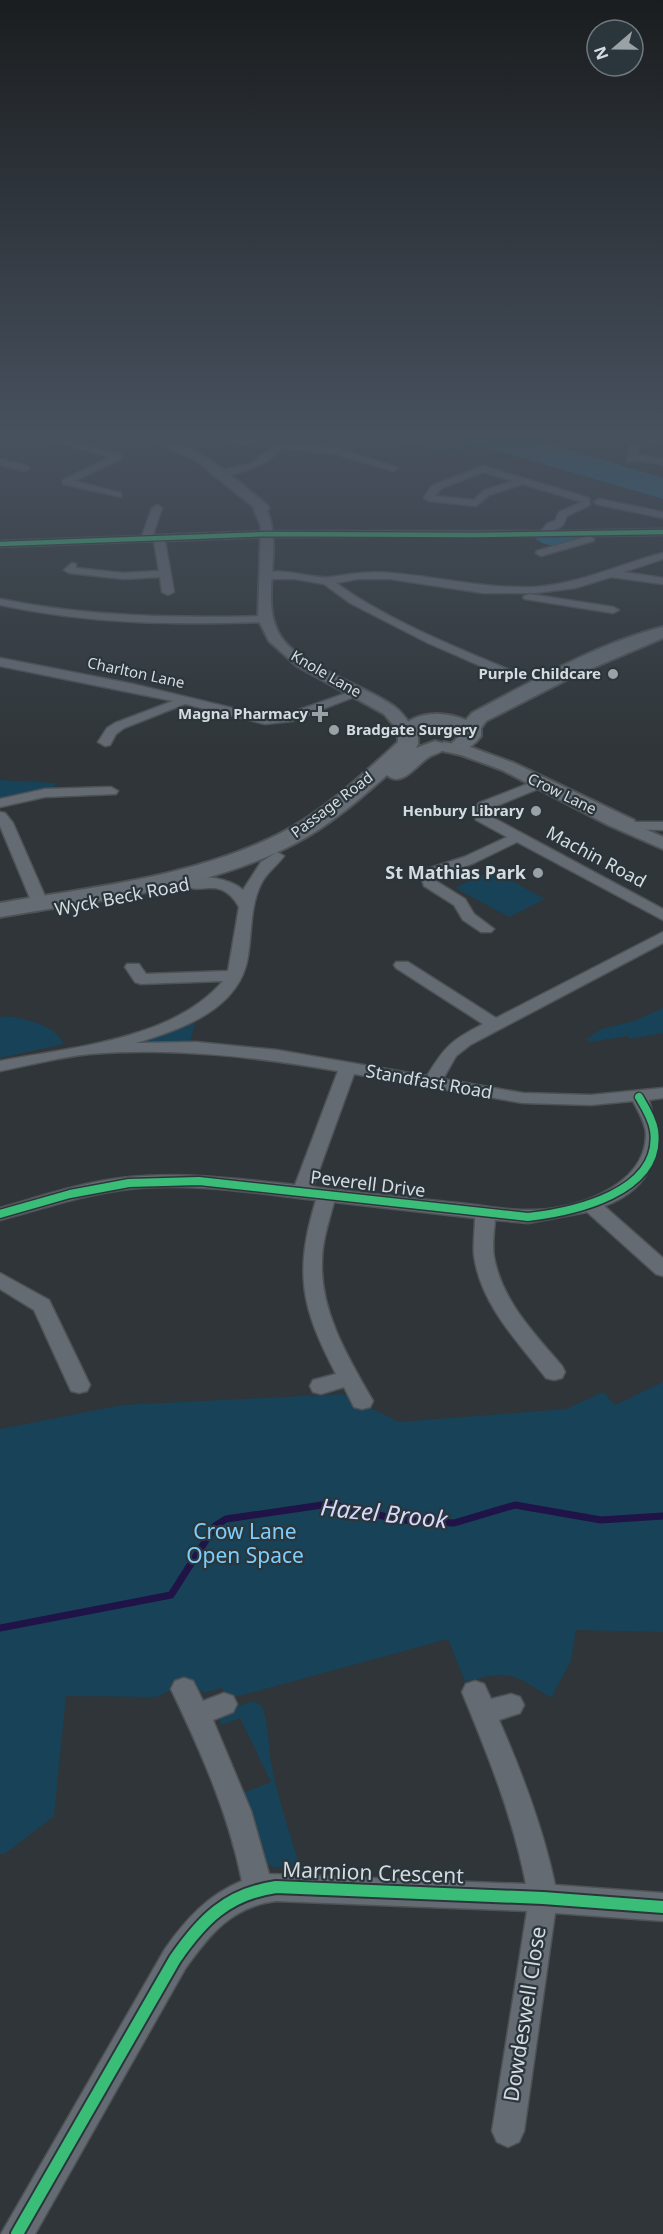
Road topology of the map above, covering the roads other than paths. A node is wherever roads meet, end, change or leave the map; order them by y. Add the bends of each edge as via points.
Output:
1 (160, 544) edge
2 (267, 544) edge
3 (566, 544) edge
4 (544, 550) dead end
5 (663, 556) edge
6 (72, 566) dead end
7 (612, 573) junction
8 (164, 574) junction
9 (266, 576) junction
10 (327, 581) junction
11 (663, 581) edge
12 (524, 591) junction
13 (168, 592) dead end
14 (0, 602) edge
15 (614, 610) dead end
16 (265, 619) junction
17 (663, 624) edge
18 (663, 632) edge
19 (0, 662) edge
20 (508, 674) dead end
21 (364, 696) junction
22 (184, 700) junction
23 (438, 720) junction
24 (408, 733) junction
25 (470, 734) junction
26 (105, 742) dead end
27 (440, 747) junction
28 (511, 768) junction
29 (540, 783) junction
30 (111, 791) dead end
31 (0, 803) edge
32 (0, 816) edge
33 (620, 823) junction
34 (663, 826) edge
35 (517, 837) junction
36 (663, 844) edge
37 (278, 856) junction
38 (243, 869) joint
39 (198, 876) junction
40 (40, 903) junction
41 (244, 905) junction
42 (0, 910) edge
43 (663, 915) edge
44 (0, 921) edge
45 (486, 929) dead end
46 (663, 938) edge
47 (402, 966) dead end
48 (234, 976) junction
49 (140, 979) dead end
50 (201, 1012) junction
51 (494, 1024) junction
52 (196, 1047) junction
53 (91, 1049) junction
54 (0, 1066) edge
55 (348, 1067) junction
56 (432, 1083) junction
57 (663, 1093) edge
58 (639, 1097) junction
59 (302, 1191) junction
60 (327, 1195) junction
61 (591, 1205) junction
62 (1, 1212) edge
63 (485, 1213) junction
64 (663, 1269) edge
65 (0, 1280) edge
66 (554, 1371) dead end
67 (349, 1378) junction
68 (79, 1385) dead end
69 (321, 1386) dead end
70 (362, 1401) dead end
71 (184, 1689) dead end
72 (224, 1704) dead end
73 (511, 1705) dead end
74 (198, 1715) junction
75 (258, 1888) junction
76 (543, 1898) junction
77 (663, 1907) edge
78 (508, 2131) dead end
79 (17, 2234) edge

1 - 8 street
2 - 9 street
3 - 4 street
5 - 7 street
6 - 8 street via 69,570 115,575
7 - 11 street
7 - 12 street via 575,585
8 - 13 street
9 - 10 street
9 - 16 street
10 - 12 street via 378,575 483,590
10 - 20 street via 354,601
12 - 15 street via 533,598
14 - 16 street via 114,619
16 - 21 street, Knole Lane via 276,641 293,657
17 - 23 main road via 554,666 468,712
18 - 25 main road via 568,670 479,717
19 - 22 street, Charlton Lane
21 - 22 street, Charlton Lane via 292,717 265,720
21 - 23 street, Knole Lane via 415,716
21 - 24 street, Knole Lane via 390,711
22 - 26 street via 168,710 121,725
23 - 24 main road via 415,725
23 - 25 main road via 456,723
24 - 27 main road via 421,745
24 - 39 main road, Passage Road via 408,744 315,821 259,852
25 - 27 main road, Passage Road via 463,744
25 - 28 street, Crow Lane via 479,746
27 - 28 street, Crow Lane via 465,751
27 - 37 main road, Passage Road via 420,753 332,825
28 - 29 street, Crow Lane
29 - 33 street, Crow Lane
29 - 35 street, Machin Road via 480,810 484,820
30 - 31 street via 93,787
32 - 40 street
33 - 34 street
33 - 36 street, Crow Lane
35 - 43 street, Machin Road
35 - 45 street via 428,876 429,883 460,902 468,917
37 - 38 main road, Passage Road
37 - 41 street, Passage Road via 258,874
38 - 39 main road, Wyck Beck Road
39 - 40 main road, Wyck Beck Road via 161,879
39 - 41 street via 231,887
39 - 44 main road, Wyck Beck Road
40 - 42 main road, Wyck Beck Road
41 - 48 street, Passage Road via 241,952
46 - 51 street
47 - 51 street
48 - 49 street
48 - 50 street, Passage Road via 225,991
50 - 52 street
50 - 53 street, Passage Road via 173,1026
51 - 56 street via 449,1053
52 - 53 street, Passage Road
52 - 55 street, Standfast Road
53 - 54 street, Passage Road
55 - 56 street, Standfast Road
55 - 59 street
56 - 58 street, Standfast Road via 523,1098
57 - 58 street, Standfast Road
58 - 61 street, Peverell Drive via 651,1117 655,1134 649,1161 629,1186
59 - 60 street, Peverell Drive
59 - 62 street, Peverell Drive via 199,1181 129,1183
60 - 63 street, Peverell Drive
60 - 67 street via 315,1236 312,1271 324,1326
61 - 63 street, Peverell Drive via 571,1212 528,1217
61 - 64 street
63 - 66 street via 484,1256 495,1294
65 - 68 street via 42,1305
67 - 69 street
67 - 70 street
71 - 74 street
72 - 74 street
73 - 76 street, Dowdeswell Close via 480,1702 533,1847
74 - 75 street via 235,1800
75 - 76 street, Marmion Crescent
75 - 79 street, Marmion Crescent via 212,1912 194,1931
76 - 77 street, Marmion Crescent
76 - 78 street, Dowdeswell Close

